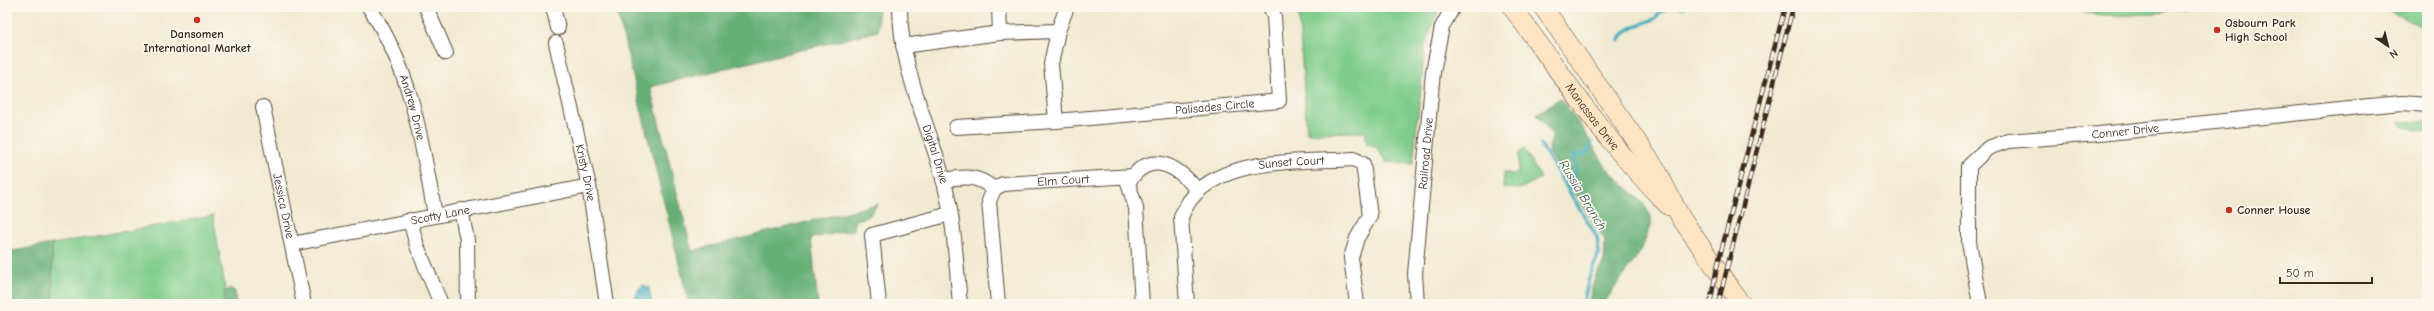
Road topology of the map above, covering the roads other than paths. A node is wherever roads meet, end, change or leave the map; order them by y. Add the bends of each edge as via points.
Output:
1 (368, 7) edge
2 (426, 7) edge
3 (553, 7) edge
4 (900, 7) edge
5 (998, 7) edge
6 (1067, 7) edge
7 (1270, 7) edge
8 (1453, 7) edge
9 (1512, 7) edge
10 (1543, 7) edge
11 (558, 28) dead end
12 (1058, 31) junction
13 (1000, 33) junction
14 (556, 43) dead end
15 (903, 46) junction
16 (446, 53) dead end
17 (2427, 105) edge
18 (263, 107) dead end
19 (1056, 120) junction
20 (956, 127) dead end
21 (1133, 176) junction
22 (943, 180) junction
23 (589, 186) junction
24 (994, 189) junction
25 (1198, 191) junction
26 (461, 210) junction
27 (950, 214) junction
28 (435, 215) junction
29 (1681, 218) junction
30 (410, 220) junction
31 (292, 244) junction
32 (1741, 301) edge
33 (304, 304) edge
34 (441, 304) edge
35 (468, 304) edge
36 (607, 304) edge
37 (879, 304) edge
38 (960, 304) edge
39 (998, 304) edge
40 (1142, 304) edge
41 (1187, 304) edge
42 (1357, 304) edge
43 (1417, 304) edge
44 (1980, 304) edge

1 - 28 street, Andrew Drive via 390,42 412,97
2 - 16 street
3 - 11 street
4 - 15 street, Digital Drive
5 - 13 street
6 - 12 street
7 - 19 street, Palisades Circle via 1274,16 1279,101
8 - 43 street, Railroad Drive via 1442,27 1433,72 1415,274
9 - 29 main road, Manassas Drive via 1645,182
10 - 29 main road, Manassas Drive via 1656,169
12 - 13 street
12 - 19 street via 1051,64
13 - 15 street
14 - 23 street, Kristy Drive
15 - 22 street, Digital Drive via 910,78
17 - 44 street, Conner Drive via 2402,103 2008,141 1988,148 1969,166 1969,242
18 - 31 street, Jessica Drive
19 - 20 street, Palisades Circle
21 - 24 street, Elm Court via 1003,184
21 - 25 street, Elm Court via 1146,166 1167,164
21 - 40 street via 1128,183 1136,208
22 - 24 street via 982,179
22 - 27 street, Digital Drive
23 - 26 street, Scotty Lane
23 - 36 street, Kristy Drive
24 - 39 street via 989,201
25 - 41 street, Sunset Court via 1181,217
25 - 42 street, Sunset Court via 1217,178 1247,166 1354,159 1363,164 1370,216 1357,238 1351,258
26 - 28 street, Scotty Lane
26 - 35 street via 467,240
27 - 37 street via 872,235
27 - 38 street, Digital Drive
28 - 30 street, Scotty Lane
29 - 32 main road, Manassas Drive
30 - 31 street, Scotty Lane
30 - 34 street via 417,246
31 - 33 street, Jessica Drive

